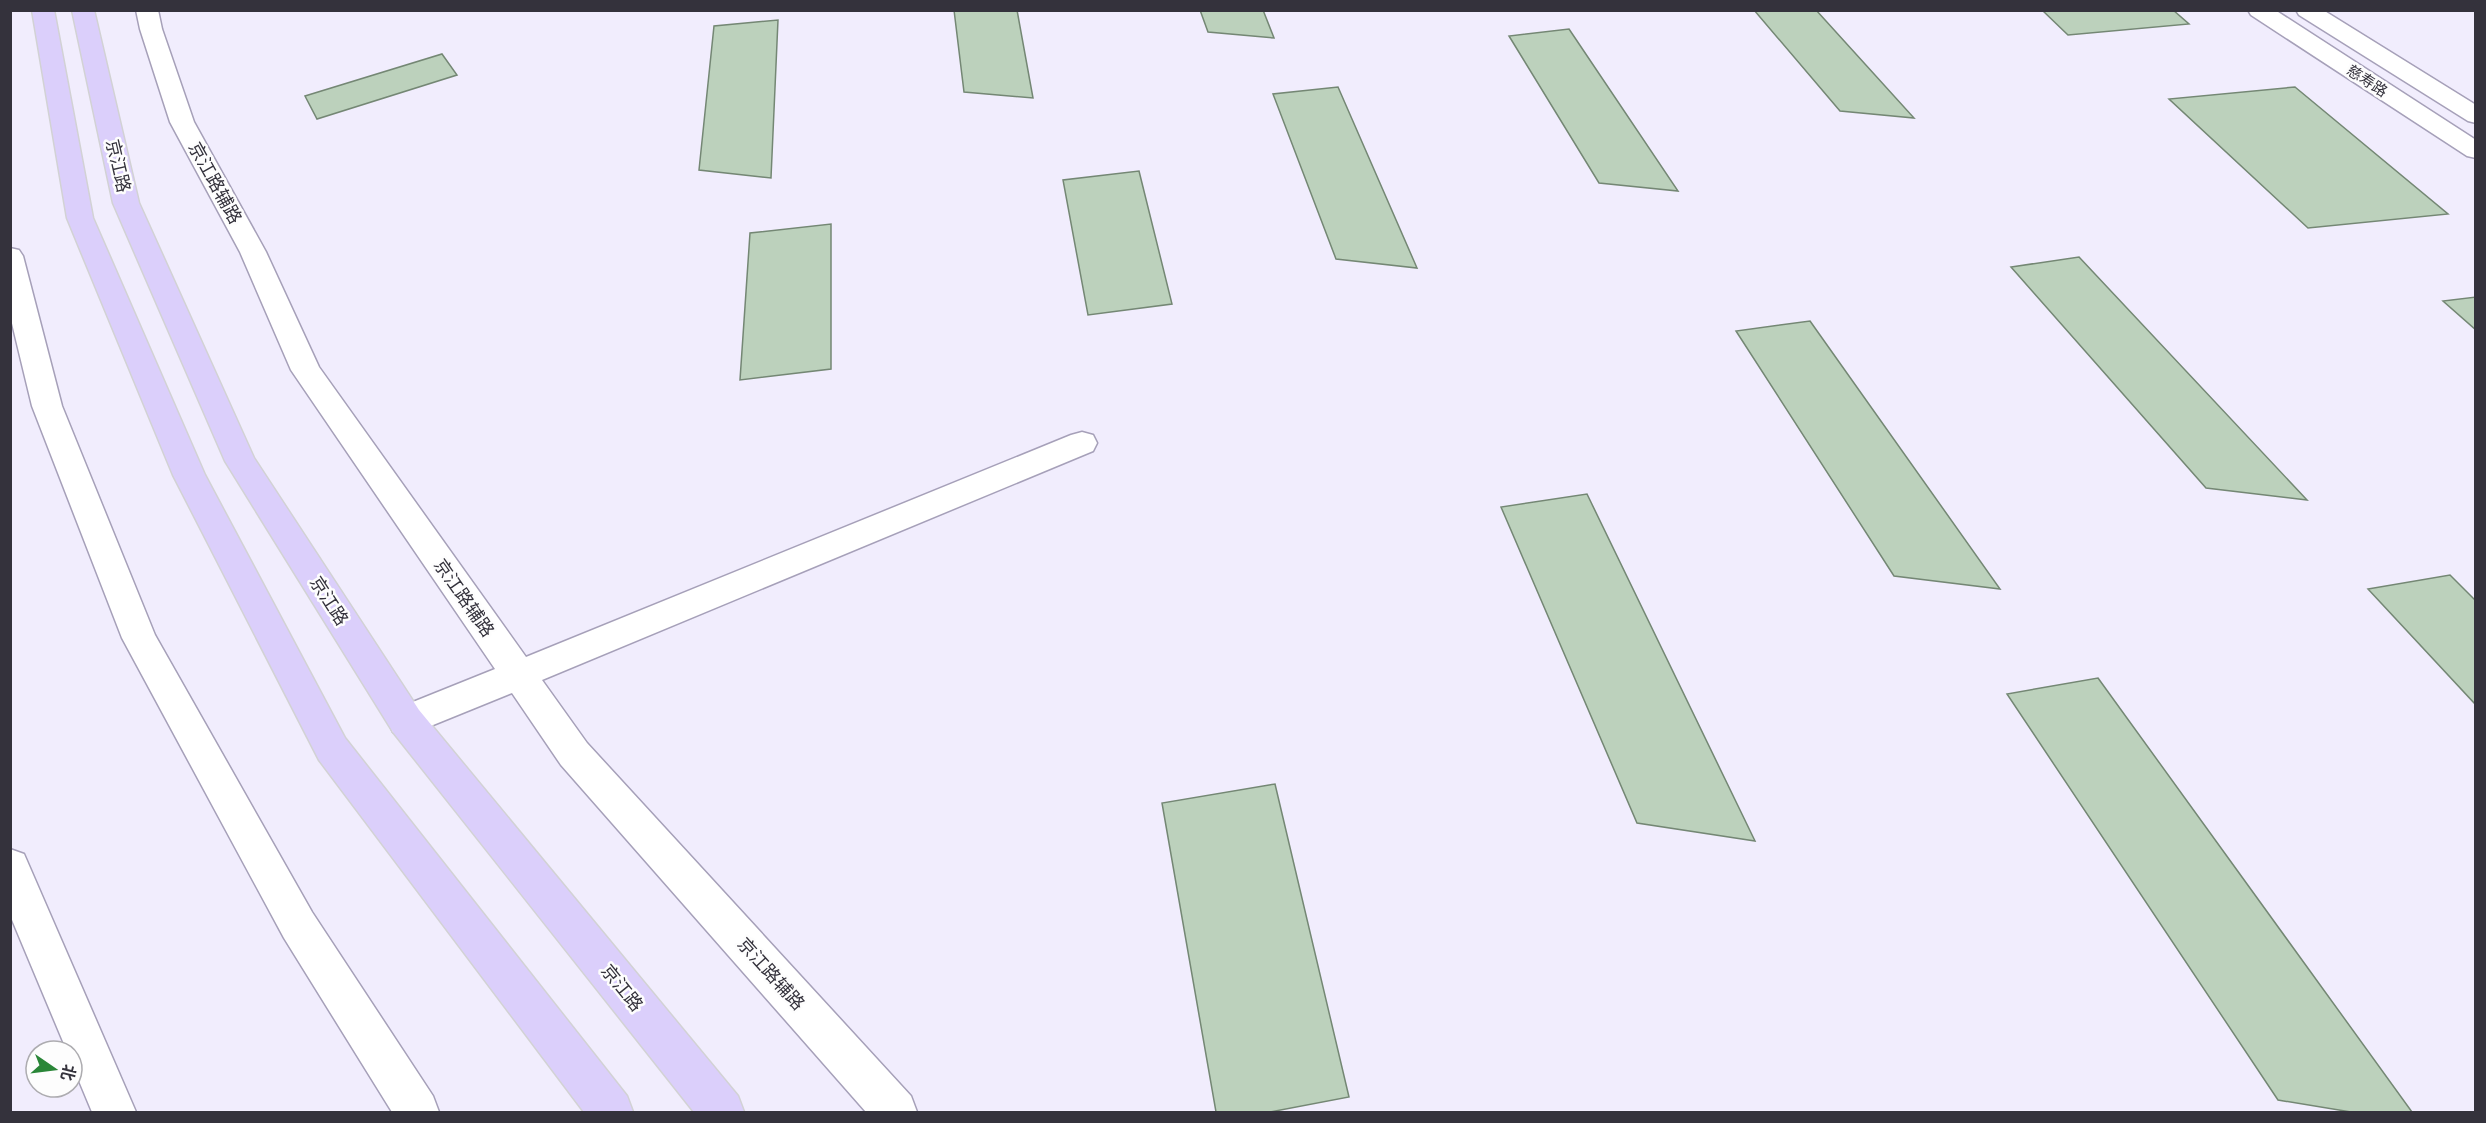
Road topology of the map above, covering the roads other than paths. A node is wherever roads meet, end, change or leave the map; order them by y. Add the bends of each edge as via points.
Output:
1 (44, 10) edge
2 (83, 10) edge
3 (147, 10) edge
4 (2259, 10) edge
5 (2307, 10) edge
6 (2475, 116) edge
7 (2475, 151) edge
8 (10, 256) edge
9 (1082, 443) dead end
10 (518, 675) junction
11 (406, 721) junction
12 (10, 867) edge
13 (114, 1113) edge
14 (417, 1113) edge
15 (610, 1113) edge
16 (722, 1113) edge
17 (895, 1113) edge

1 - 15 main road via 80,218 189,475 332,749
2 - 11 main road, 京江路 via 126,203 240,461
3 - 10 street, 京江路辅路 via 182,122 253,252 306,370
4 - 7 street, 慈寿路
5 - 6 street, 慈寿路
8 - 14 street via 47,406 139,638 298,925
9 - 10 street
10 - 11 street
10 - 17 street, 京江路辅路 via 574,754
11 - 16 main road, 京江路
12 - 13 street

